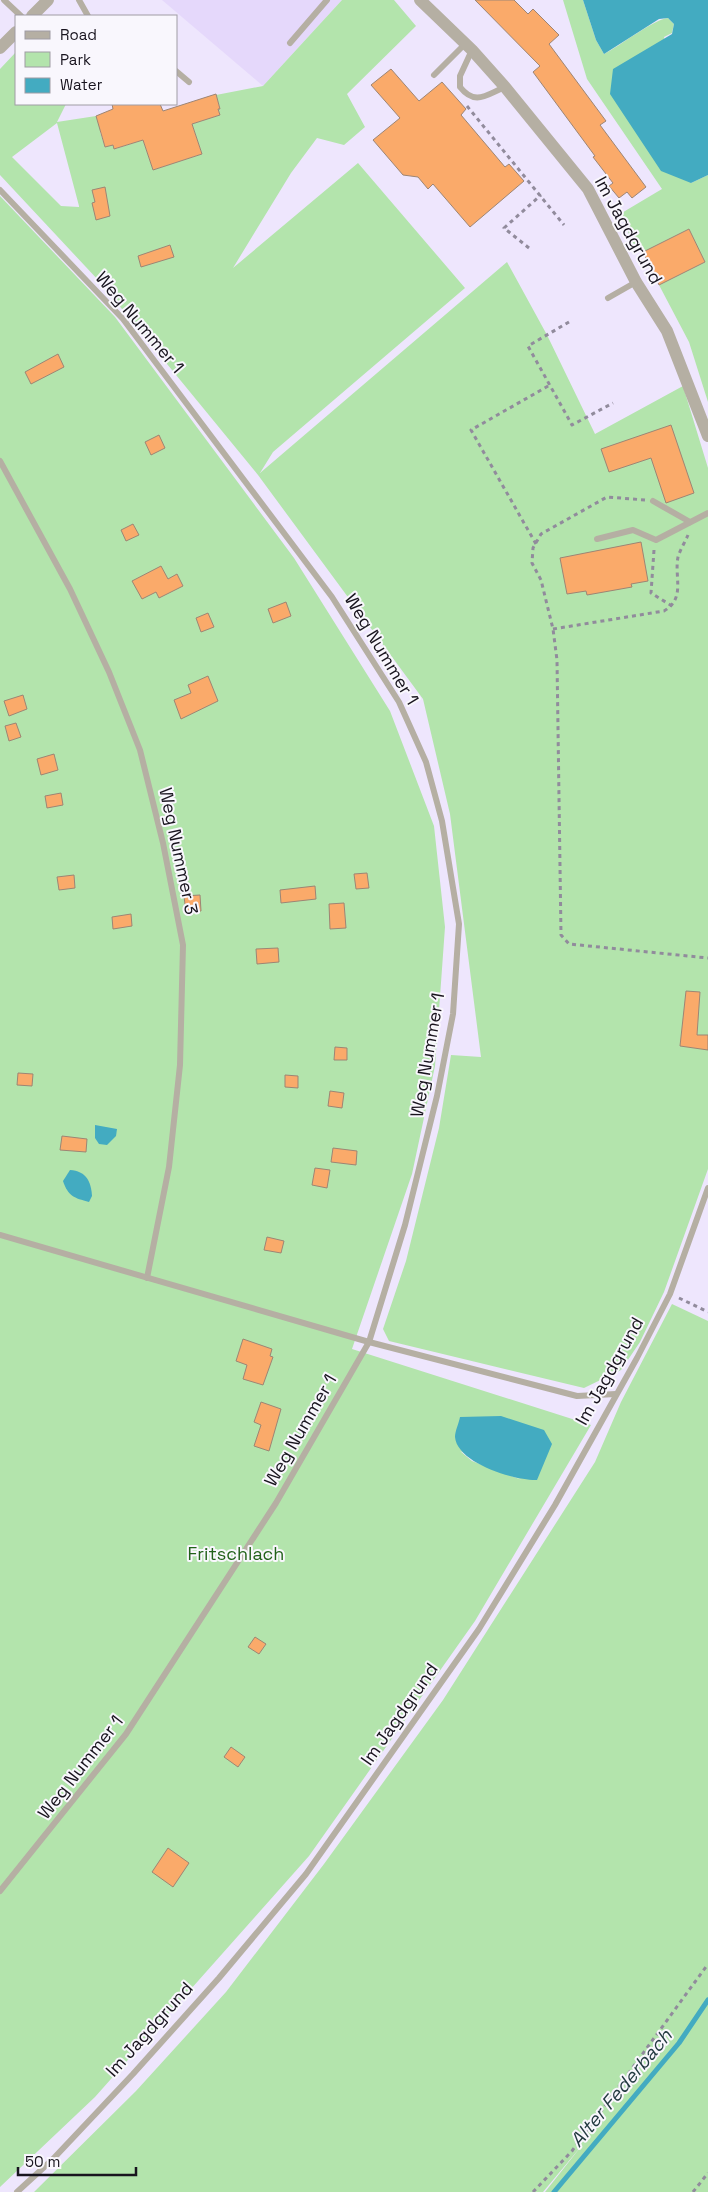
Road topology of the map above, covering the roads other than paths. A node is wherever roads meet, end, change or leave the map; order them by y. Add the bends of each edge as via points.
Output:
1 (4, 0) edge
2 (48, 0) edge
3 (79, 0) edge
4 (326, 0) edge
5 (420, 0) edge
6 (20, 15) edge
7 (33, 15) edge
8 (87, 15) edge
9 (15, 33) edge
10 (290, 43) dead end
11 (468, 47) junction
12 (0, 48) edge
13 (178, 72) edge
14 (434, 75) dead end
15 (189, 82) dead end
16 (506, 87) junction
17 (0, 190) edge
18 (636, 282) junction
19 (608, 298) dead end
20 (708, 436) edge
21 (0, 461) edge
22 (653, 501) road end
23 (708, 513) edge
24 (690, 522) junction
25 (597, 538) dead end
26 (708, 1188) edge
27 (0, 1235) edge
28 (147, 1278) junction
29 (369, 1342) junction
30 (616, 1394) junction
31 (0, 1891) edge
32 (17, 2192) edge

1 - 6 lane
2 - 7 street
3 - 8 lane
4 - 10 lane
5 - 11 street, Im Jagdgrund
9 - 12 street
11 - 14 lane
11 - 16 street, Im Jagdgrund
11 - 16 lane via 460,76 463,91 477,99
13 - 15 lane
16 - 18 street, Im Jagdgrund via 588,189
17 - 29 lane, Weg Nummer 1 via 123,319 208,430 332,597 399,702 426,762 442,821 459,924 453,1014 437,1096 405,1225
18 - 19 lane
18 - 20 street, Im Jagdgrund via 667,331
21 - 28 lane, Weg Nummer 3 via 70,589 109,672 140,750 184,945 180,1065 169,1167
22 - 24 lane
23 - 24 lane
24 - 25 lane via 656,540 633,530
26 - 30 lane, Im Jagdgrund via 670,1294
27 - 28 lane
28 - 29 lane
29 - 30 lane via 577,1396
29 - 31 lane, Weg Nummer 1 via 276,1503 126,1734
30 - 32 lane, Im Jagdgrund via 555,1505 480,1629 306,1874 133,2074 53,2159

